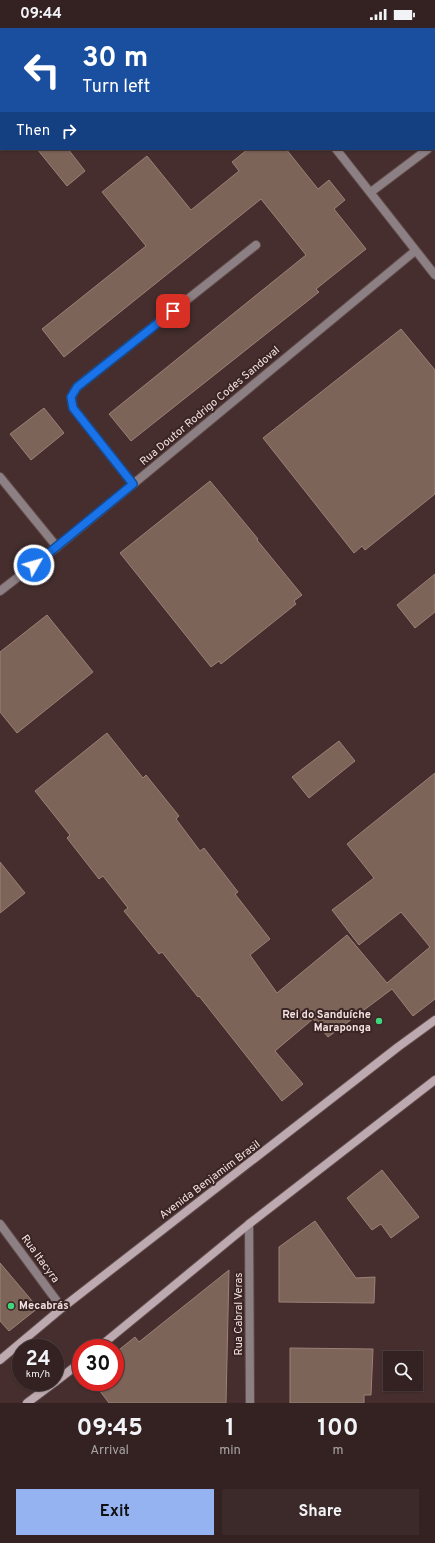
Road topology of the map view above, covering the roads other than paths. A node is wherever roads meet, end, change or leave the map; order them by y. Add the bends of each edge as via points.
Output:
1 (337, 150) edge
2 (427, 150) edge
3 (371, 192) junction
4 (256, 244) dead end
5 (415, 251) junction
6 (435, 275) edge
7 (0, 477) edge
8 (133, 484) junction
9 (57, 547) junction
10 (0, 591) edge
11 (435, 1020) edge
12 (435, 1080) edge
13 (0, 1224) edge
14 (250, 1224) junction
15 (62, 1308) junction
16 (109, 1339) edge
17 (0, 1360) edge
18 (72, 1369) edge
19 (64, 1375) edge
20 (43, 1391) edge
21 (27, 1403) edge
22 (250, 1403) edge

1 - 3 street
2 - 3 street
3 - 5 street
4 - 8 street via 77,387 71,397 73,408
5 - 6 street
5 - 8 street, Rua Doutor Rodrigo Codes Sandoval
7 - 9 street
8 - 9 street, Rua Doutor Rodrigo Codes Sandoval
9 - 10 street, Rua Doutor Rodrigo Codes Sandoval
11 - 15 main road, Avenida Benjamim Brasil
12 - 14 main road
13 - 15 street, Rua Itacyra
14 - 16 main road
14 - 22 street, Rua Cabral Veras
15 - 17 main road, Avenida Benjamim Brasil
18 - 19 main road
20 - 21 main road

